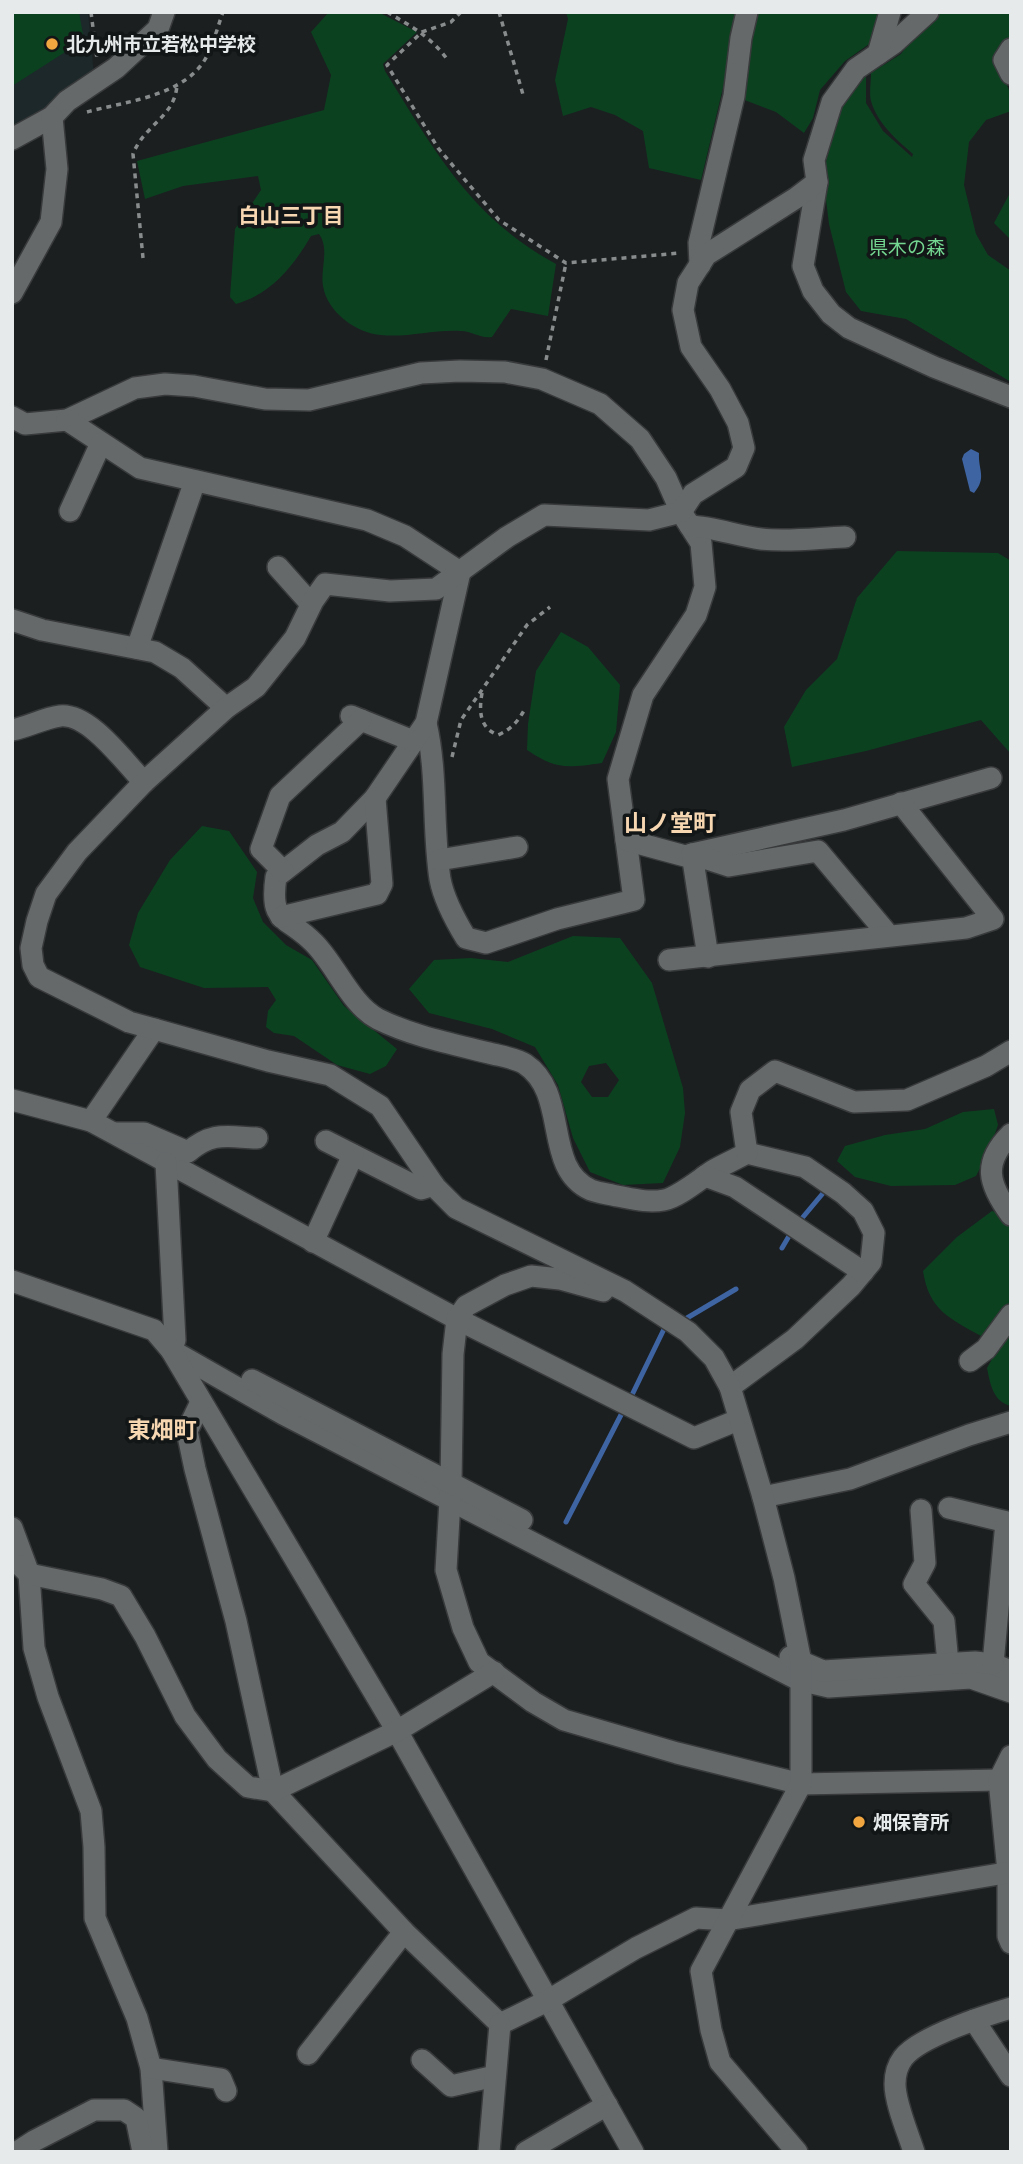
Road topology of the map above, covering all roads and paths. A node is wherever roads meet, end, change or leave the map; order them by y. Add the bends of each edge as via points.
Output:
1 (91, 12) edge
2 (164, 12) edge
3 (223, 12) edge
4 (387, 12) edge
5 (461, 12) edge
6 (499, 12) edge
7 (747, 12) edge
8 (890, 12) edge
9 (928, 12) edge
10 (422, 32) junction
11 (1011, 50) edge
12 (878, 54) junction
13 (447, 59) dead end
14 (1011, 74) edge
15 (99, 80) junction
16 (177, 85) junction
17 (524, 99) dead end
18 (52, 119) junction
19 (12, 138) edge
20 (817, 182) junction
21 (143, 258) dead end
22 (699, 258) junction
23 (566, 263) junction
24 (12, 293) edge
25 (542, 379) junction
26 (1011, 397) edge
27 (12, 416) edge
28 (67, 420) junction
29 (102, 443) junction
30 (195, 481) junction
31 (70, 511) dead end
32 (686, 519) junction
33 (845, 537) dead end
34 (278, 567) dead end
35 (460, 572) junction
36 (311, 604) junction
37 (550, 607) dead end
38 (12, 620) edge
39 (137, 648) junction
40 (483, 688) junction
41 (526, 707) dead end
42 (226, 708) junction
43 (426, 723) junction
44 (12, 730) edge
45 (414, 741) junction
46 (435, 778) junction
47 (991, 778) dead end
48 (144, 782) junction
49 (375, 798) junction
50 (901, 803) junction
51 (626, 840) junction
52 (517, 847) dead end
53 (692, 854) junction
54 (439, 860) junction
55 (283, 871) junction
56 (281, 917) junction
57 (885, 931) dead end
58 (708, 957) junction
59 (669, 960) dead end
60 (154, 1029) junction
61 (1011, 1051) edge
62 (12, 1100) edge
63 (91, 1121) junction
64 (113, 1133) junction
65 (1011, 1134) edge
66 (257, 1138) dead end
67 (326, 1141) dead end
68 (747, 1153) junction
69 (353, 1155) junction
70 (166, 1163) junction
71 (705, 1176) junction
72 (434, 1185) junction
73 (1011, 1215) edge
74 (313, 1242) junction
75 (863, 1272) junction
76 (12, 1281) edge
77 (625, 1291) junction
78 (1011, 1315) edge
79 (457, 1319) junction
80 (173, 1345) junction
81 (970, 1361) dead end
82 (730, 1387) junction
83 (201, 1402) junction
84 (738, 1420) junction
85 (1011, 1422) edge
86 (450, 1491) junction
87 (763, 1497) junction
88 (949, 1508) dead end
89 (921, 1510) dead end
90 (1008, 1522) edge
91 (12, 1528) edge
92 (12, 1558) edge
93 (29, 1574) junction
94 (948, 1663) junction
95 (1002, 1667) edge
96 (800, 1671) junction
97 (494, 1672) junction
98 (1011, 1692) edge
99 (397, 1731) junction
100 (1011, 1756) edge
101 (999, 1780) junction
102 (801, 1784) junction
103 (273, 1791) junction
104 (1009, 1872) edge
105 (727, 1920) junction
106 (404, 1932) junction
107 (1011, 1943) edge
108 (547, 2001) junction
109 (1011, 2008) edge
110 (974, 2020) junction
111 (500, 2024) junction
112 (308, 2054) dead end
113 (422, 2060) dead end
114 (151, 2068) junction
115 (495, 2076) junction
116 (1011, 2076) edge
117 (226, 2091) dead end
118 (607, 2105) junction
119 (17, 2152) edge
120 (143, 2152) edge
121 (157, 2152) edge
122 (489, 2152) edge
123 (526, 2152) edge
124 (633, 2152) edge
125 (797, 2152) edge
126 (914, 2152) edge

1 - 15 path
2 - 15 street via 158,29
3 - 16 path via 207,57
4 - 10 path
5 - 10 path via 451,22
6 - 17 path
7 - 22 street
8 - 12 street
9 - 12 street
10 - 13 path
10 - 23 path via 387,65 438,148 499,220
11 - 14 street via 1004,60
12 - 20 street via 856,69 832,102 814,160
15 - 18 street via 68,101
16 - 18 path
16 - 21 path via 171,108 138,139 133,153
18 - 19 street
18 - 24 street via 57,169 51,222
20 - 22 street
20 - 26 street via 803,266 813,291 831,314 849,328
22 - 23 path
22 - 32 street via 683,310 691,347 720,388 744,447 736,467 693,494
23 - 25 path
25 - 28 street via 505,372 421,373 309,400 265,399 165,384 135,388
25 - 32 street via 600,404 640,439
27 - 28 street via 24,424
28 - 29 street
29 - 30 street via 140,468
29 - 31 street
30 - 35 street via 368,520 405,536
30 - 39 street
32 - 33 street via 760,539
32 - 35 street via 544,515
32 - 51 street via 701,543 705,587 696,614 643,695 618,779
34 - 36 street
35 - 36 street via 436,589 390,591 325,584
35 - 43 street
36 - 42 street via 295,638 256,687
37 - 40 path via 527,625
38 - 39 street
39 - 42 street via 155,652 182,668
40 - 41 path via 481,717 489,732 508,731
40 - 46 path via 461,720 450,768
42 - 48 street
43 - 45 street
43 - 46 street
44 - 48 street via 73,715 90,725
45 - 49 street
45 - 55 street via 356,718 280,796 261,849
46 - 54 street
47 - 50 street
48 - 60 street via 77,852 46,894 31,948 39,977 129,1022
49 - 55 street via 342,832
49 - 56 street via 382,884 377,894
50 - 53 street
50 - 58 street via 993,919 966,928
51 - 53 street
51 - 54 street via 634,900 556,919 486,943 466,938 454,918
52 - 54 street
53 - 57 street via 729,866 818,851
53 - 58 street
55 - 56 street via 276,877 273,896
56 - 71 street via 328,957 347,989 376,1018 410,1032 524,1063 544,1084 553,1105 561,1155 572,1174 591,1190 642,1201 667,1200
58 - 59 street
60 - 63 street
60 - 72 street via 330,1075 380,1106
61 - 68 street via 906,1100 854,1102 775,1071 750,1090 741,1112
62 - 63 street
63 - 64 street
64 - 66 street via 144,1133 188,1152 213,1136
64 - 70 street
65 - 73 street via 996,1153 990,1174 996,1194
67 - 69 street
68 - 71 street
68 - 75 street via 806,1167 863,1210 874,1233 871,1262
69 - 72 street via 421,1189
69 - 74 street
70 - 74 street
70 - 80 street
71 - 75 street via 736,1187
72 - 77 street via 456,1208
74 - 79 street
75 - 82 street via 794,1339
76 - 80 street via 154,1330
77 - 79 street via 605,1292 531,1276 466,1307
77 - 82 street via 688,1332 713,1358
78 - 81 street via 986,1349
79 - 84 street via 694,1438
79 - 86 street
80 - 83 street
80 - 86 street
82 - 84 street
83 - 99 street
83 - 103 street via 187,1431 236,1621
84 - 87 street
85 - 87 street via 850,1479
86 - 96 street
86 - 97 street via 446,1570 463,1628 479,1662
87 - 96 street via 784,1578
88 - 90 street
89 - 94 street via 925,1563 914,1584 943,1621
90 - 95 street
91 - 93 street
92 - 93 street
93 - 103 street via 121,1596 186,1716 218,1759 248,1787
93 - 114 street via 34,1648 91,1811 95,1918 137,2018
94 - 95 street
94 - 96 street
96 - 98 street via 829,1687 971,1678
96 - 102 street
97 - 99 street
97 - 102 street via 564,1720
99 - 103 street
99 - 108 street
100 - 101 street
101 - 102 street
101 - 104 street
102 - 105 street
103 - 106 street
104 - 105 street
104 - 107 street
105 - 108 street via 696,1918
105 - 125 street via 701,1971 720,2062
106 - 111 street
106 - 112 street
108 - 111 street
108 - 118 street
109 - 110 street
110 - 116 street
110 - 126 street via 923,2043 904,2057 896,2071 895,2087
111 - 115 street
113 - 115 street via 451,2086
114 - 117 street via 221,2080
114 - 121 street
115 - 122 street
118 - 123 street
118 - 124 street
119 - 120 street via 94,2110 124,2110 136,2118

